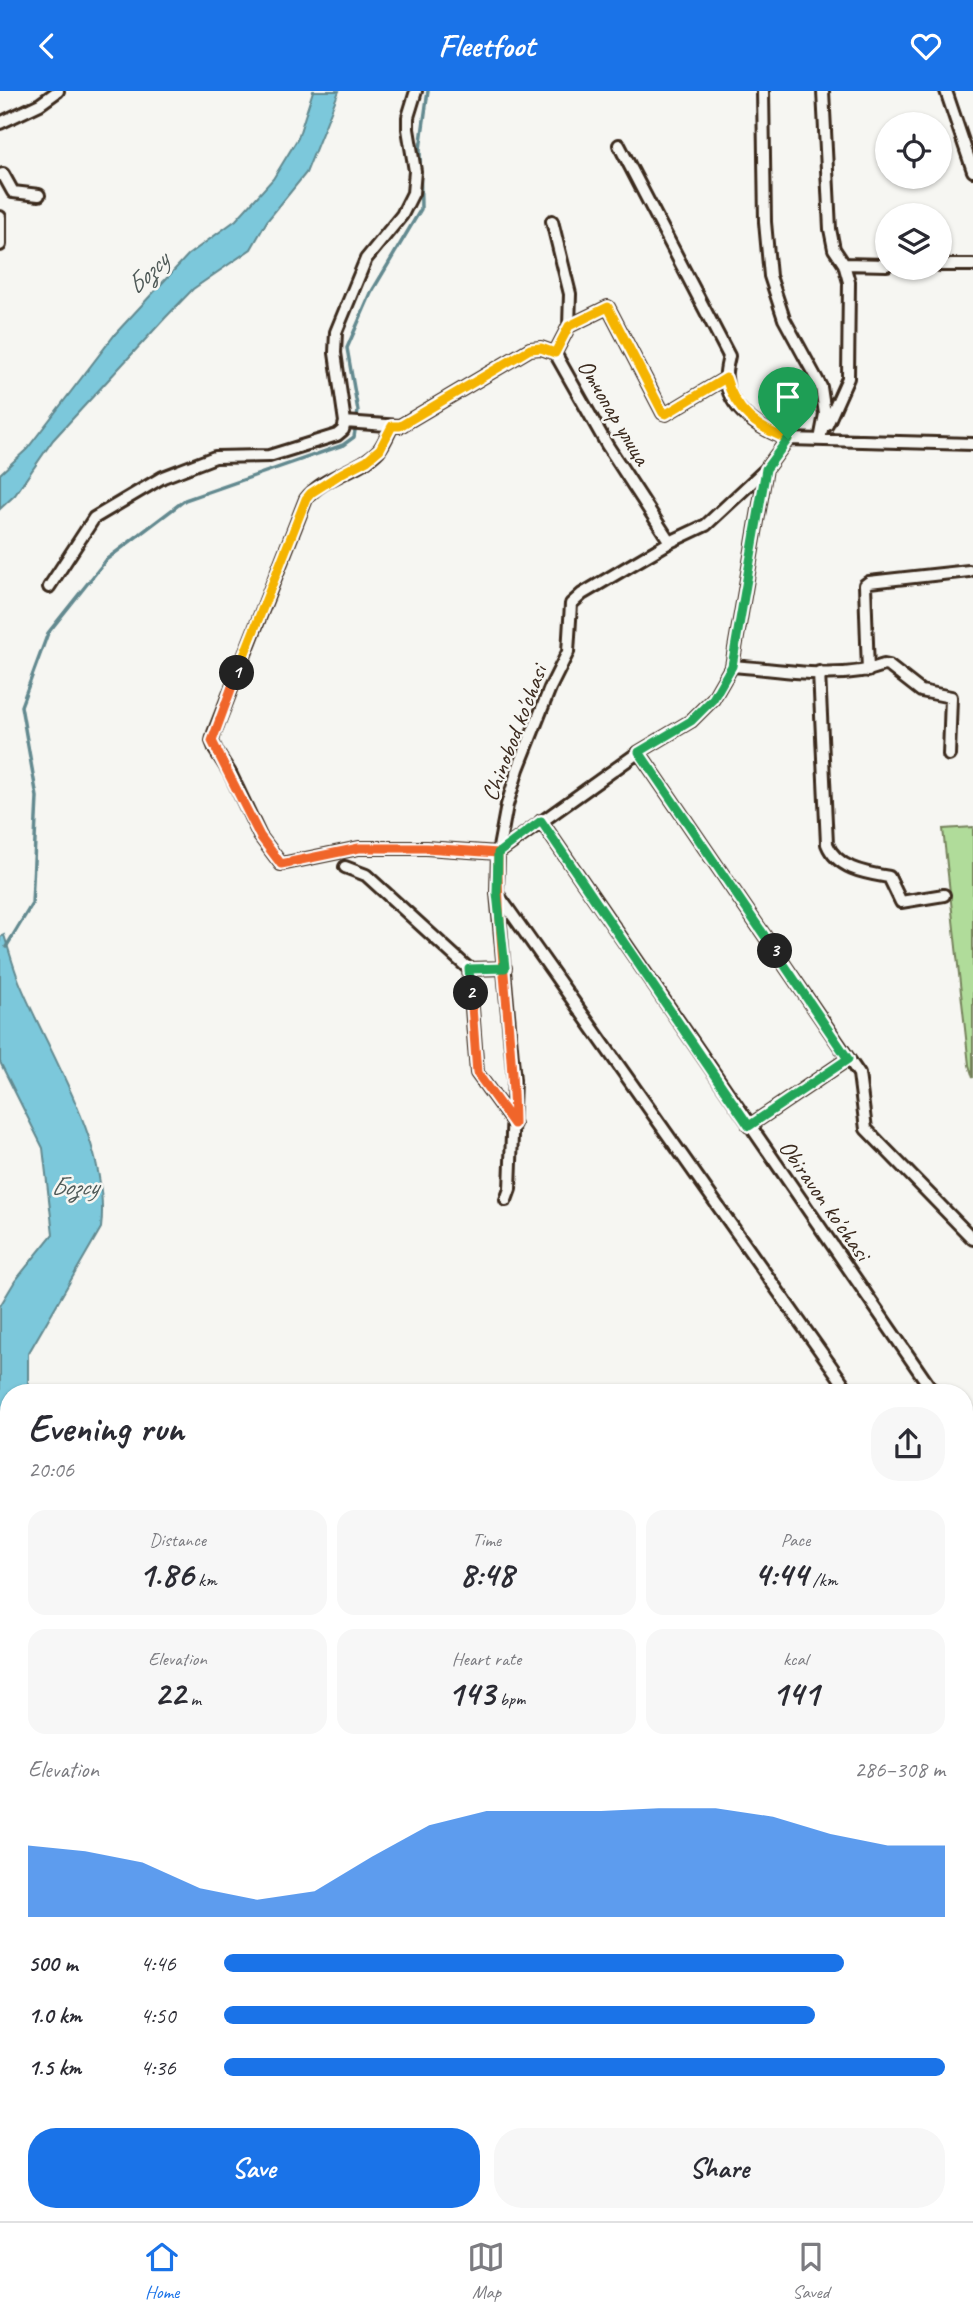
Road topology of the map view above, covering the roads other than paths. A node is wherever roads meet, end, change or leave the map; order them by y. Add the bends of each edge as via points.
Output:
1 (58, 91) edge
2 (416, 91) edge
3 (763, 91) edge
4 (823, 91) edge
5 (947, 91) edge
6 (0, 123) edge
7 (619, 145) dead end
8 (973, 171) edge
9 (0, 175) edge
10 (39, 195) dead end
11 (0, 217) edge
12 (552, 221) dead end
13 (0, 245) edge
14 (844, 264) junction
15 (875, 265) edge
16 (952, 265) edge
17 (973, 265) edge
18 (569, 326) junction
19 (555, 353) junction
20 (726, 378) junction
21 (345, 422) junction
22 (392, 426) junction
23 (788, 439) junction
24 (820, 440) junction
25 (973, 444) edge
26 (766, 469) junction
27 (670, 542) junction
28 (969, 571) dead end
29 (48, 587) dead end
30 (732, 666) junction
31 (868, 671) junction
32 (819, 673) junction
33 (639, 752) junction
34 (949, 755) dead end
35 (541, 821) junction
36 (498, 853) junction
37 (345, 867) dead end
38 (497, 893) junction
39 (944, 895) dead end
40 (505, 968) junction
41 (469, 969) junction
42 (848, 1059) junction
43 (514, 1124) junction
44 (749, 1126) junction
45 (506, 1200) dead end
46 (973, 1239) edge
47 (844, 1384) edge
48 (928, 1384) edge

1 - 6 street
2 - 21 street via 408,117 414,193 366,259 336,332
3 - 24 street via 769,276 784,319 821,387 825,414
4 - 14 street via 830,229 834,249
5 - 8 street
7 - 20 street via 729,356
9 - 10 street via 13,192
11 - 13 street
12 - 18 street via 570,294
14 - 15 street
14 - 24 street via 849,282 848,378
16 - 17 street
18 - 19 street
18 - 20 street via 611,309 666,414
19 - 22 street, Отчопар улица via 530,349 400,426
19 - 27 street, Отчопар улица
20 - 23 street via 731,397 746,416 763,431
21 - 22 street, Отчопар улица
21 - 29 street via 337,435 269,456 215,457 163,477 94,519
22 - 36 street via 380,449 306,499 212,741 260,836 281,864 359,848
23 - 24 street
23 - 26 street, Chinobod ko'chasi
24 - 25 street
26 - 27 street, Chinobod ko'chasi via 706,525
26 - 30 street
27 - 36 street, Chinobod ko'chasi via 573,600 568,652 518,769
28 - 31 street via 865,585
30 - 32 street
30 - 33 street via 713,699 691,721
31 - 32 street
31 - 34 street via 884,664 921,691 951,697
32 - 39 street via 831,853 856,870 889,877 901,902
33 - 35 street
33 - 42 street
35 - 36 street
35 - 44 street, Obiravon ko'chasi
36 - 38 street, Chinobod ko'chasi
37 - 41 street via 366,875
38 - 40 street, Chinobod ko'chasi
38 - 47 street
40 - 41 street
40 - 43 street, Chinobod ko'chasi
41 - 43 street via 477,1073
42 - 44 street
42 - 46 street via 859,1074 866,1129
43 - 45 street, Chinobod ko'chasi
44 - 48 street, Obiravon ko'chasi

